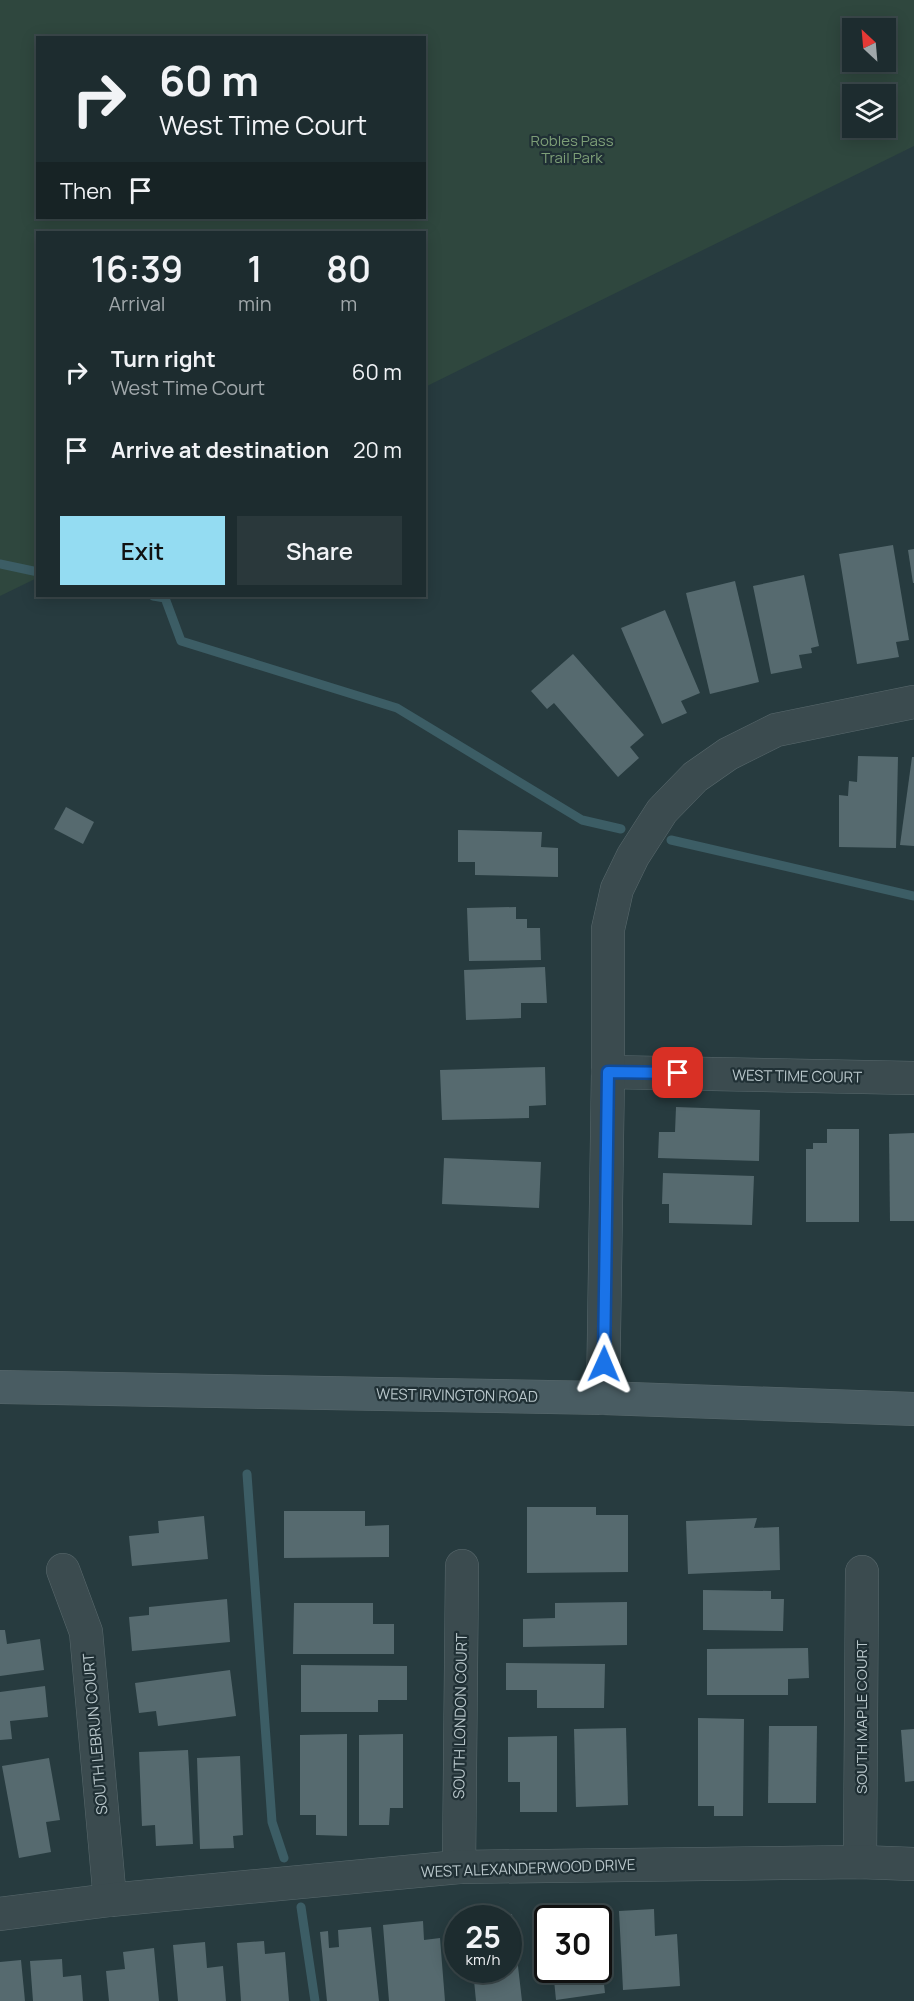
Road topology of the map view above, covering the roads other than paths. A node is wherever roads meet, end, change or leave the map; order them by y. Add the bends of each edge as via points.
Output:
1 (914, 702) edge
2 (608, 1072) junction
3 (914, 1078) edge
4 (0, 1387) edge
5 (603, 1398) junction
6 (914, 1409) edge
7 (462, 1566) dead end
8 (63, 1570) dead end
9 (862, 1572) dead end
10 (860, 1862) junction
11 (914, 1864) edge
12 (459, 1867) junction
13 (110, 1900) junction
14 (0, 1914) edge

1 - 2 street via 776,730 728,754 694,777 662,811 617,889 608,929
2 - 3 street, WEST TIME COURT
2 - 5 street
4 - 5 main road, WEST IRVINGTON ROAD
5 - 6 main road, WEST IRVINGTON ROAD
7 - 12 street, SOUTH LONDON COURT
8 - 13 street, SOUTH LEBRUN COURT via 86,1632
9 - 10 street, SOUTH MAPLE COURT
10 - 11 street, WEST ALEXANDERWOOD DRIVE
10 - 12 street, WEST ALEXANDERWOOD DRIVE
12 - 13 street, WEST ALEXANDERWOOD DRIVE
13 - 14 street, WEST ALEXANDERWOOD DRIVE

